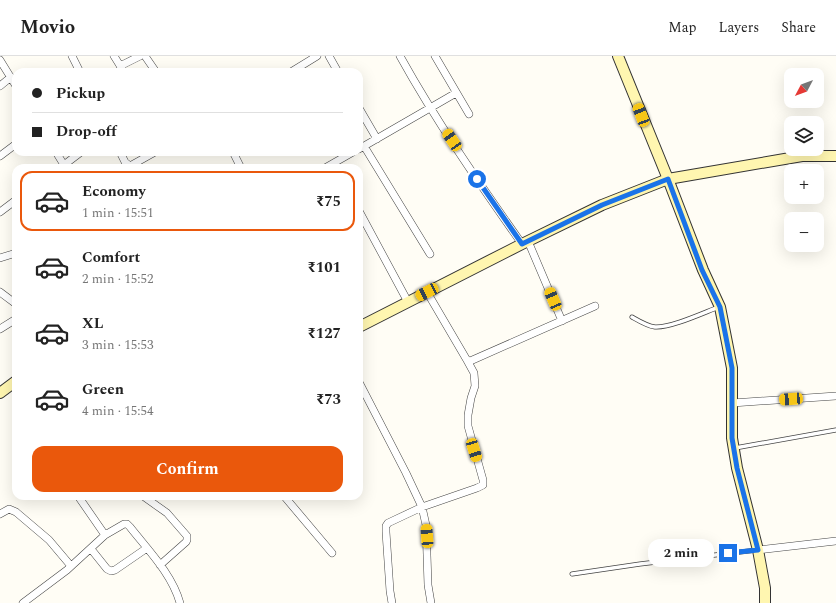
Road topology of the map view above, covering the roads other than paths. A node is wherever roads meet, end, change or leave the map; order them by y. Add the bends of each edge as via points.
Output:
1 (72, 56) edge
2 (114, 56) edge
3 (140, 56) edge
4 (145, 56) edge
5 (317, 56) edge
6 (329, 56) edge
7 (400, 56) edge
8 (435, 56) edge
9 (618, 56) edge
10 (0, 60) edge
11 (78, 68) edge
12 (121, 68) edge
13 (123, 68) edge
14 (153, 68) edge
15 (298, 68) edge
16 (336, 68) edge
17 (11, 78) joint
18 (0, 86) edge
19 (456, 93) junction
20 (430, 107) junction
21 (469, 114) dead end
22 (363, 115) edge
23 (377, 139) junction
24 (363, 146) edge
25 (12, 147) edge
26 (363, 150) edge
27 (0, 156) edge
28 (76, 156) edge
29 (148, 156) edge
30 (347, 156) edge
31 (836, 156) edge
32 (65, 164) edge
33 (134, 164) edge
34 (336, 164) edge
35 (668, 179) junction
36 (12, 203) edge
37 (0, 212) edge
38 (363, 218) edge
39 (525, 242) junction
40 (12, 254) edge
41 (430, 254) dead end
42 (0, 258) edge
43 (0, 292) edge
44 (427, 292) junction
45 (12, 301) edge
46 (408, 302) junction
47 (595, 306) dead end
48 (720, 307) junction
49 (632, 317) dead end
50 (562, 321) junction
51 (12, 322) edge
52 (363, 325) edge
53 (0, 330) edge
54 (468, 362) junction
55 (12, 384) edge
56 (363, 390) edge
57 (0, 393) edge
58 (836, 396) edge
59 (732, 403) junction
60 (836, 430) edge
61 (734, 448) junction
62 (81, 500) edge
63 (149, 500) edge
64 (287, 500) edge
65 (422, 507) junction
66 (0, 514) edge
67 (105, 536) junction
68 (836, 540) edge
69 (147, 548) junction
70 (91, 549) junction
71 (758, 550) junction
72 (332, 553) dead end
73 (71, 566) junction
74 (160, 566) junction
75 (572, 574) dead end
76 (23, 603) edge
77 (180, 603) edge
78 (392, 603) edge
79 (431, 603) edge
80 (766, 603) edge

1 - 11 street
2 - 12 street
3 - 13 street
4 - 14 street
5 - 15 street
6 - 16 street
7 - 20 street
8 - 19 street
9 - 35 street
10 - 17 street
17 - 18 street
19 - 20 street
19 - 21 street
20 - 23 street
20 - 39 street via 485,192
22 - 23 street
23 - 24 street
25 - 27 street
26 - 41 street
28 - 32 street
29 - 33 street
30 - 34 street
31 - 35 street via 802,156
35 - 39 street via 602,205
35 - 48 street via 702,270
36 - 37 street
38 - 46 street
39 - 44 street
39 - 50 street
40 - 42 street
43 - 45 street
44 - 46 street
44 - 54 street
46 - 52 street
47 - 50 street
48 - 49 lane via 661,327 654,327
48 - 59 street via 732,368
50 - 54 street
51 - 53 street
54 - 65 street via 474,373 475,386 468,426 484,485
55 - 57 street
56 - 65 street
58 - 59 street
59 - 61 street
60 - 61 lane
61 - 71 street
62 - 67 street
63 - 74 street via 167,513 188,540
64 - 72 street
65 - 78 street via 391,520 386,526
65 - 79 street via 426,525
66 - 73 street via 9,509 16,512 48,540
67 - 69 street via 127,524
67 - 70 street
68 - 71 street
69 - 70 street via 111,571
69 - 74 street
70 - 73 street
71 - 75 lane
71 - 80 street
73 - 76 street
74 - 77 street via 171,582

